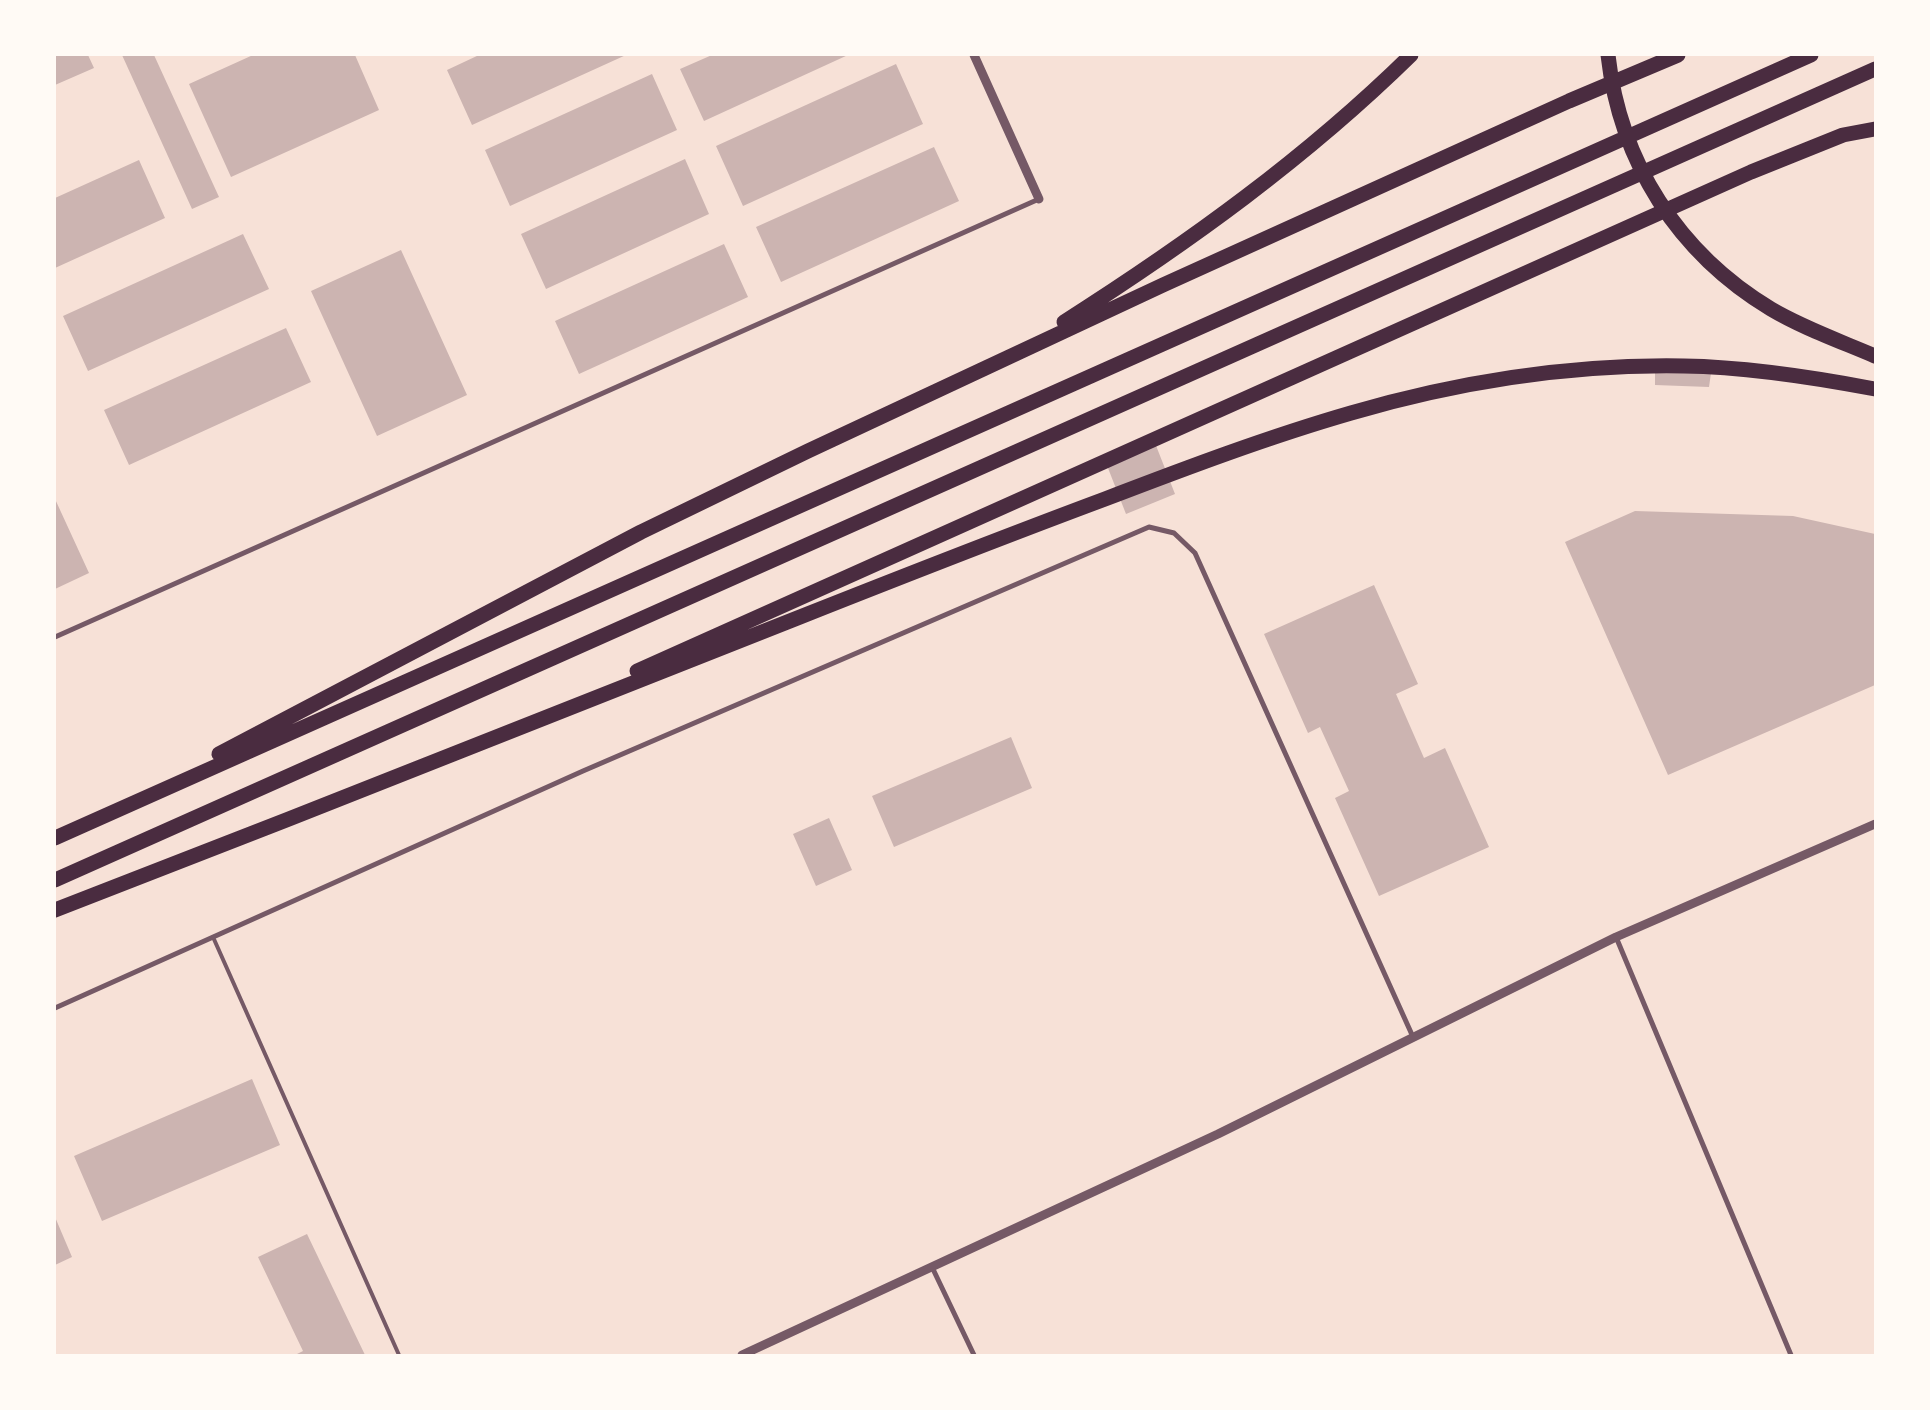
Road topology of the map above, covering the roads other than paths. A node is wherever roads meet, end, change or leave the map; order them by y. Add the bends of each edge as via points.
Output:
1 (974, 55) edge
2 (1411, 55) edge
3 (1608, 55) edge
4 (1678, 55) edge
5 (1811, 55) edge
6 (1875, 69) edge
7 (1875, 129) edge
8 (1039, 198) joint
9 (1875, 356) edge
10 (952, 382) junction
11 (1875, 389) edge
12 (55, 637) edge
13 (437, 760) junction
14 (1875, 824) edge
15 (55, 834) edge
16 (55, 838) edge
17 (55, 880) edge
18 (55, 910) edge
19 (213, 937) junction
20 (1616, 937) junction
21 (55, 1008) edge
22 (1413, 1038) junction
23 (932, 1267) junction
24 (398, 1355) edge
25 (742, 1355) edge
26 (974, 1355) edge
27 (1791, 1355) edge

1 - 8 street
2 - 10 highway via 1303,152 1196,234 1060,324
3 - 9 highway via 1618,112 1632,153 1658,201 1684,236 1712,264 1758,301 1789,319
4 - 10 highway via 1569,101
5 - 16 highway
6 - 17 highway
7 - 13 highway via 1842,135 1751,172
8 - 12 street
10 - 15 highway via 641,532 229,749
11 - 13 highway via 1754,370 1638,367 1514,378 1431,393 1354,412 1100,500
13 - 18 highway
14 - 20 street
19 - 21 street
19 - 22 street via 592,767 1148,527 1174,533 1195,553
19 - 24 lane
20 - 22 street
20 - 27 street
22 - 23 street via 1218,1134
23 - 25 street
23 - 26 street

